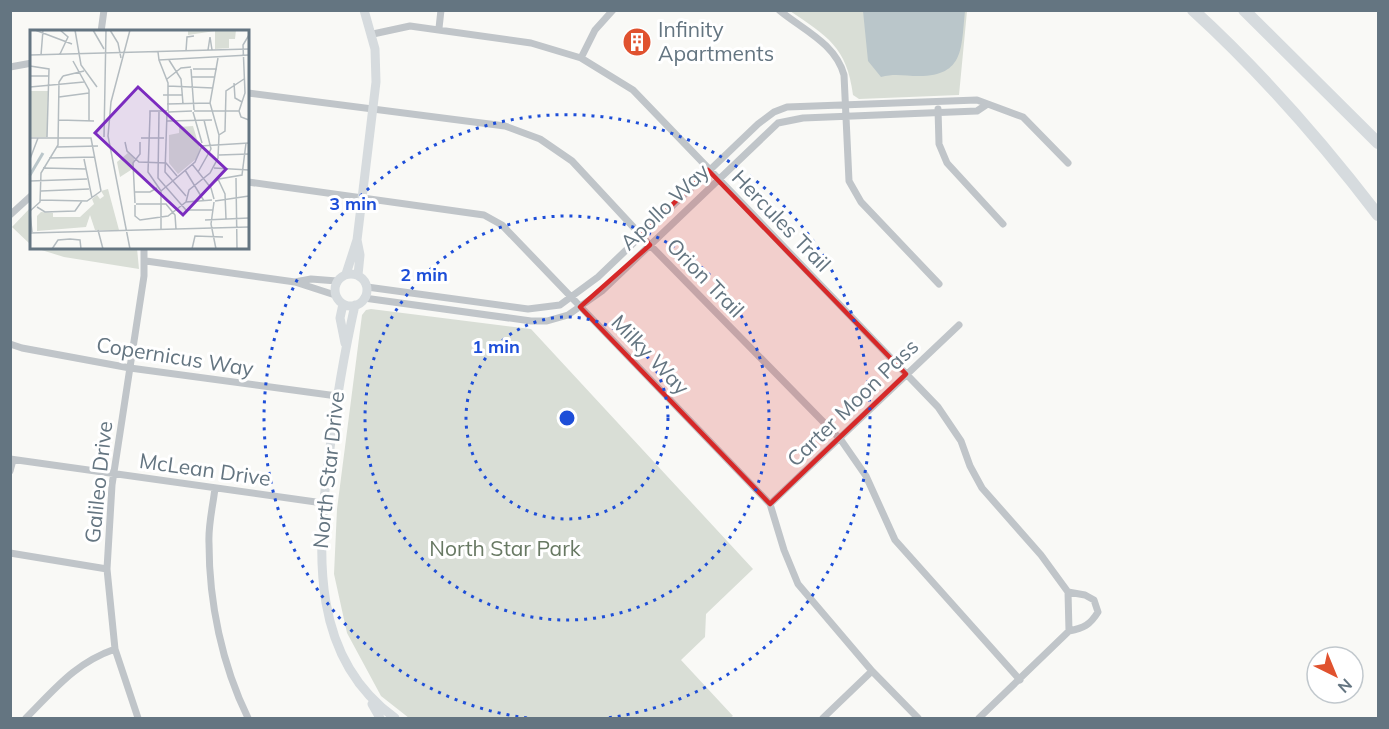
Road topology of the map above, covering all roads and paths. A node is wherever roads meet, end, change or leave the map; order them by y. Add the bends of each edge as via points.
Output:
1 (104, 10) edge
2 (364, 10) edge
3 (441, 10) edge
4 (613, 10) edge
5 (779, 10) edge
6 (1193, 10) edge
7 (1244, 10) edge
8 (439, 28) junction
9 (101, 30) edge
10 (373, 34) junction
11 (581, 58) junction
12 (30, 63) edge
13 (10, 67) edge
14 (249, 93) edge
15 (938, 103) junction
16 (845, 105) junction
17 (986, 105) junction
18 (372, 111) junction
19 (938, 113) junction
20 (846, 117) junction
21 (1378, 143) edge
22 (1068, 163) dead end
23 (708, 170) junction
24 (717, 180) junction
25 (249, 182) edge
26 (30, 197) edge
27 (362, 199) junction
28 (10, 215) edge
29 (1378, 215) edge
30 (1003, 224) dead end
31 (641, 236) junction
32 (357, 240) junction
33 (650, 245) junction
34 (144, 249) edge
35 (146, 261) junction
36 (346, 274) junction
37 (358, 275) junction
38 (337, 281) junction
39 (295, 282) junction
40 (939, 284) dead end
41 (367, 287) junction
42 (335, 295) junction
43 (364, 298) junction
44 (571, 298) junction
45 (343, 304) junction
46 (356, 305) junction
47 (580, 307) junction
48 (959, 325) dead end
49 (345, 343) junction
50 (10, 344) edge
51 (130, 368) junction
52 (906, 374) junction
53 (337, 396) junction
54 (841, 440) junction
55 (12, 459) edge
56 (10, 471) edge
57 (114, 474) junction
58 (215, 488) junction
59 (323, 503) junction
60 (770, 504) junction
61 (10, 553) edge
62 (107, 569) junction
63 (1068, 592) junction
64 (1069, 631) junction
65 (115, 649) junction
66 (872, 671) junction
67 (1020, 680) junction
68 (368, 697) junction
69 (26, 718) edge
70 (138, 718) edge
71 (248, 718) edge
72 (380, 718) edge
73 (395, 718) edge
74 (823, 718) edge
75 (918, 718) edge
76 (979, 718) edge

1 - 9 street
2 - 10 street
3 - 8 street
4 - 11 street via 595,30
5 - 16 street via 834,53 844,75
6 - 29 highway via 1289,108
7 - 21 highway
8 - 10 street, Hercules Trail via 410,26
8 - 11 street, Hercules Trail via 531,43
10 - 18 street via 376,73
11 - 23 street, Hercules Trail via 633,90
12 - 13 street
14 - 18 street, Orion Trail
15 - 16 street, Apollo Way
15 - 17 street, Apollo Way via 977,100
15 - 19 street
16 - 20 street
16 - 23 street, Apollo Way via 795,106 774,112
17 - 19 street, Apollo Way via 976,111
17 - 22 street, Apollo Way via 1023,117
18 - 27 street
18 - 31 street, Orion Trail via 505,126 540,139 572,161
19 - 20 street, Apollo Way
19 - 30 street via 939,144 947,163
20 - 24 street, Apollo Way via 778,123
20 - 40 street via 849,181 861,202
23 - 24 street, Hercules Trail
23 - 31 street, Apollo Way
24 - 33 street, Apollo Way
24 - 52 street, Hercules Trail
25 - 27 street, Milky Way
26 - 28 street
27 - 32 street
27 - 44 street, Milky Way via 490,217
31 - 33 street, Orion Trail
31 - 44 street, Apollo Way
32 - 36 street
32 - 37 street
33 - 47 street, Apollo Way
33 - 54 street, Orion Trail
34 - 35 street, Galileo Drive
35 - 39 street
35 - 51 street, Galileo Drive
36 - 37 street
36 - 38 street
37 - 41 street
38 - 39 street
38 - 42 street
39 - 42 street
41 - 43 street
41 - 44 street, Apollo Way via 528,309 551,308
42 - 45 street
43 - 46 street
43 - 47 street, Apollo Way via 531,321 564,316
44 - 47 street, Milky Way
45 - 46 street
45 - 49 street, North Star Drive via 340,318
46 - 49 street, North Star Drive
47 - 60 street, Milky Way
48 - 52 street, Carter Moon Pass
49 - 53 street, North Star Drive
50 - 51 street, Copernicus Way
51 - 53 street, Copernicus Way
51 - 57 street, Galileo Drive
52 - 54 street, Carter Moon Pass
52 - 63 street, Hercules Trail via 952,425 982,488
53 - 59 street, North Star Drive
54 - 60 street, Carter Moon Pass
54 - 67 street, Orion Trail via 866,476 895,540
55 - 56 street
55 - 57 street, McLean Drive
57 - 58 street, McLean Drive
57 - 62 street, Galileo Drive
58 - 59 street, McLean Drive
58 - 71 street via 208,543 212,603 224,654
59 - 68 street, North Star Drive via 320,556 326,603 340,648
60 - 66 street, Milky Way via 798,584
61 - 62 street
62 - 65 street, Galileo Drive
63 - 64 street
63 - 64 street via 1094,600 1098,612 1086,627
64 - 67 street
65 - 69 street via 75,668
65 - 70 street, Galileo Drive
66 - 74 street
66 - 75 street, Milky Way
67 - 76 street
68 - 72 street, North Star Drive
68 - 73 street, North Star Drive

